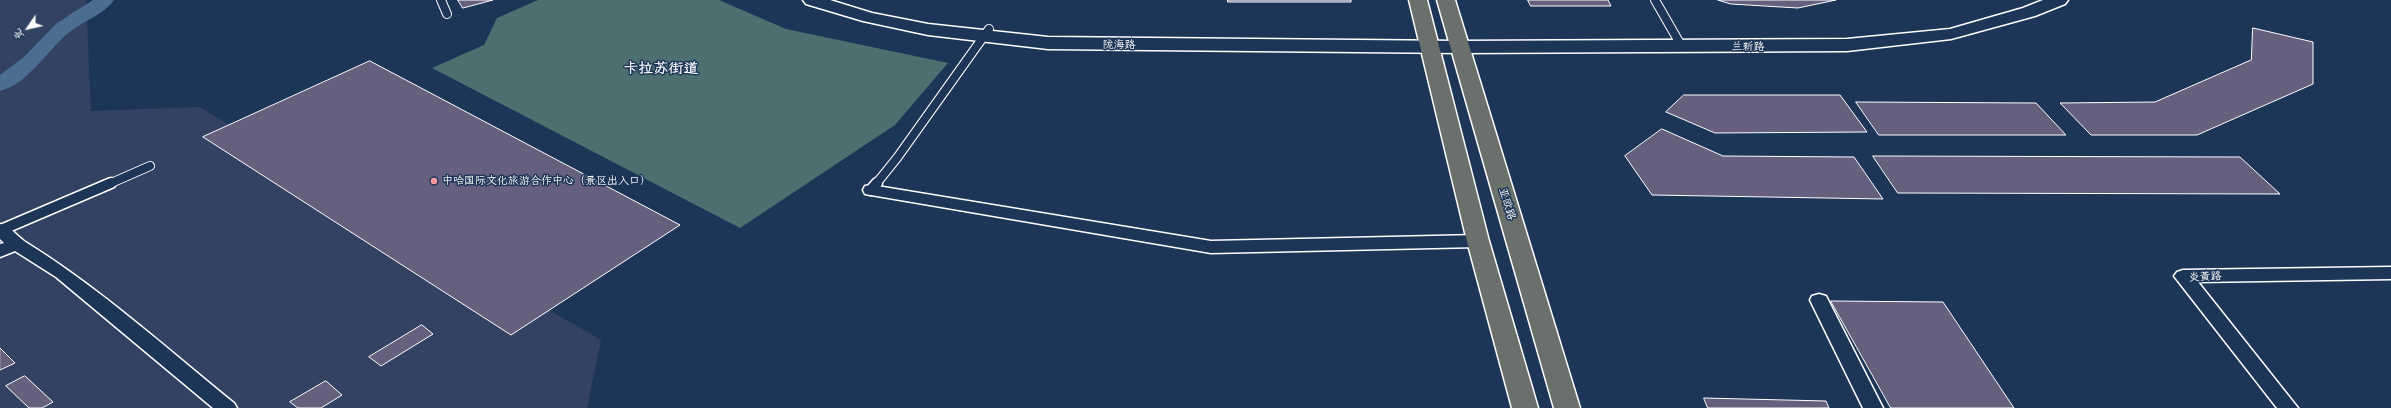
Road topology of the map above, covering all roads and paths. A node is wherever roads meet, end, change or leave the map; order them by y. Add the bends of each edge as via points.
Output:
1 (441, 0) edge
2 (812, 0) edge
3 (842, 0) edge
4 (1418, 0) edge
5 (1446, 0) edge
6 (1655, 0) edge
7 (2019, 0) edge
8 (2059, 0) edge
9 (447, 14) dead end
10 (987, 34) junction
11 (1429, 41) junction
12 (1458, 41) junction
13 (1678, 42) junction
14 (150, 166) dead end
15 (871, 190) joint
16 (0, 230) edge
17 (1478, 241) junction
18 (8, 247) edge
19 (2391, 273) edge
20 (1819, 300) dead end
21 (227, 408) edge
22 (1525, 408) edge
23 (1567, 408) edge
24 (1873, 408) edge
25 (2288, 408) edge

1 - 9 lane
2 - 10 street, 陇海路 via 887,21
3 - 10 street, 陇海路
4 - 11 highway
5 - 12 highway, 亚欧路
6 - 13 lane
7 - 13 street, 兰新路 via 1937,23 1889,30
8 - 13 street, 兰新路 via 1972,29 1903,40 1846,45
10 - 11 street, 陇海路 via 1107,45
10 - 15 lane
11 - 12 street, 兰新路
11 - 17 highway
12 - 13 street, 兰新路
12 - 23 highway, 亚欧路
14 - 16 lane
15 - 17 street via 1211,247
16 - 18 street
17 - 22 highway
18 - 21 street via 62,274
19 - 25 street, 炎黄路 via 2183,276
20 - 24 street

